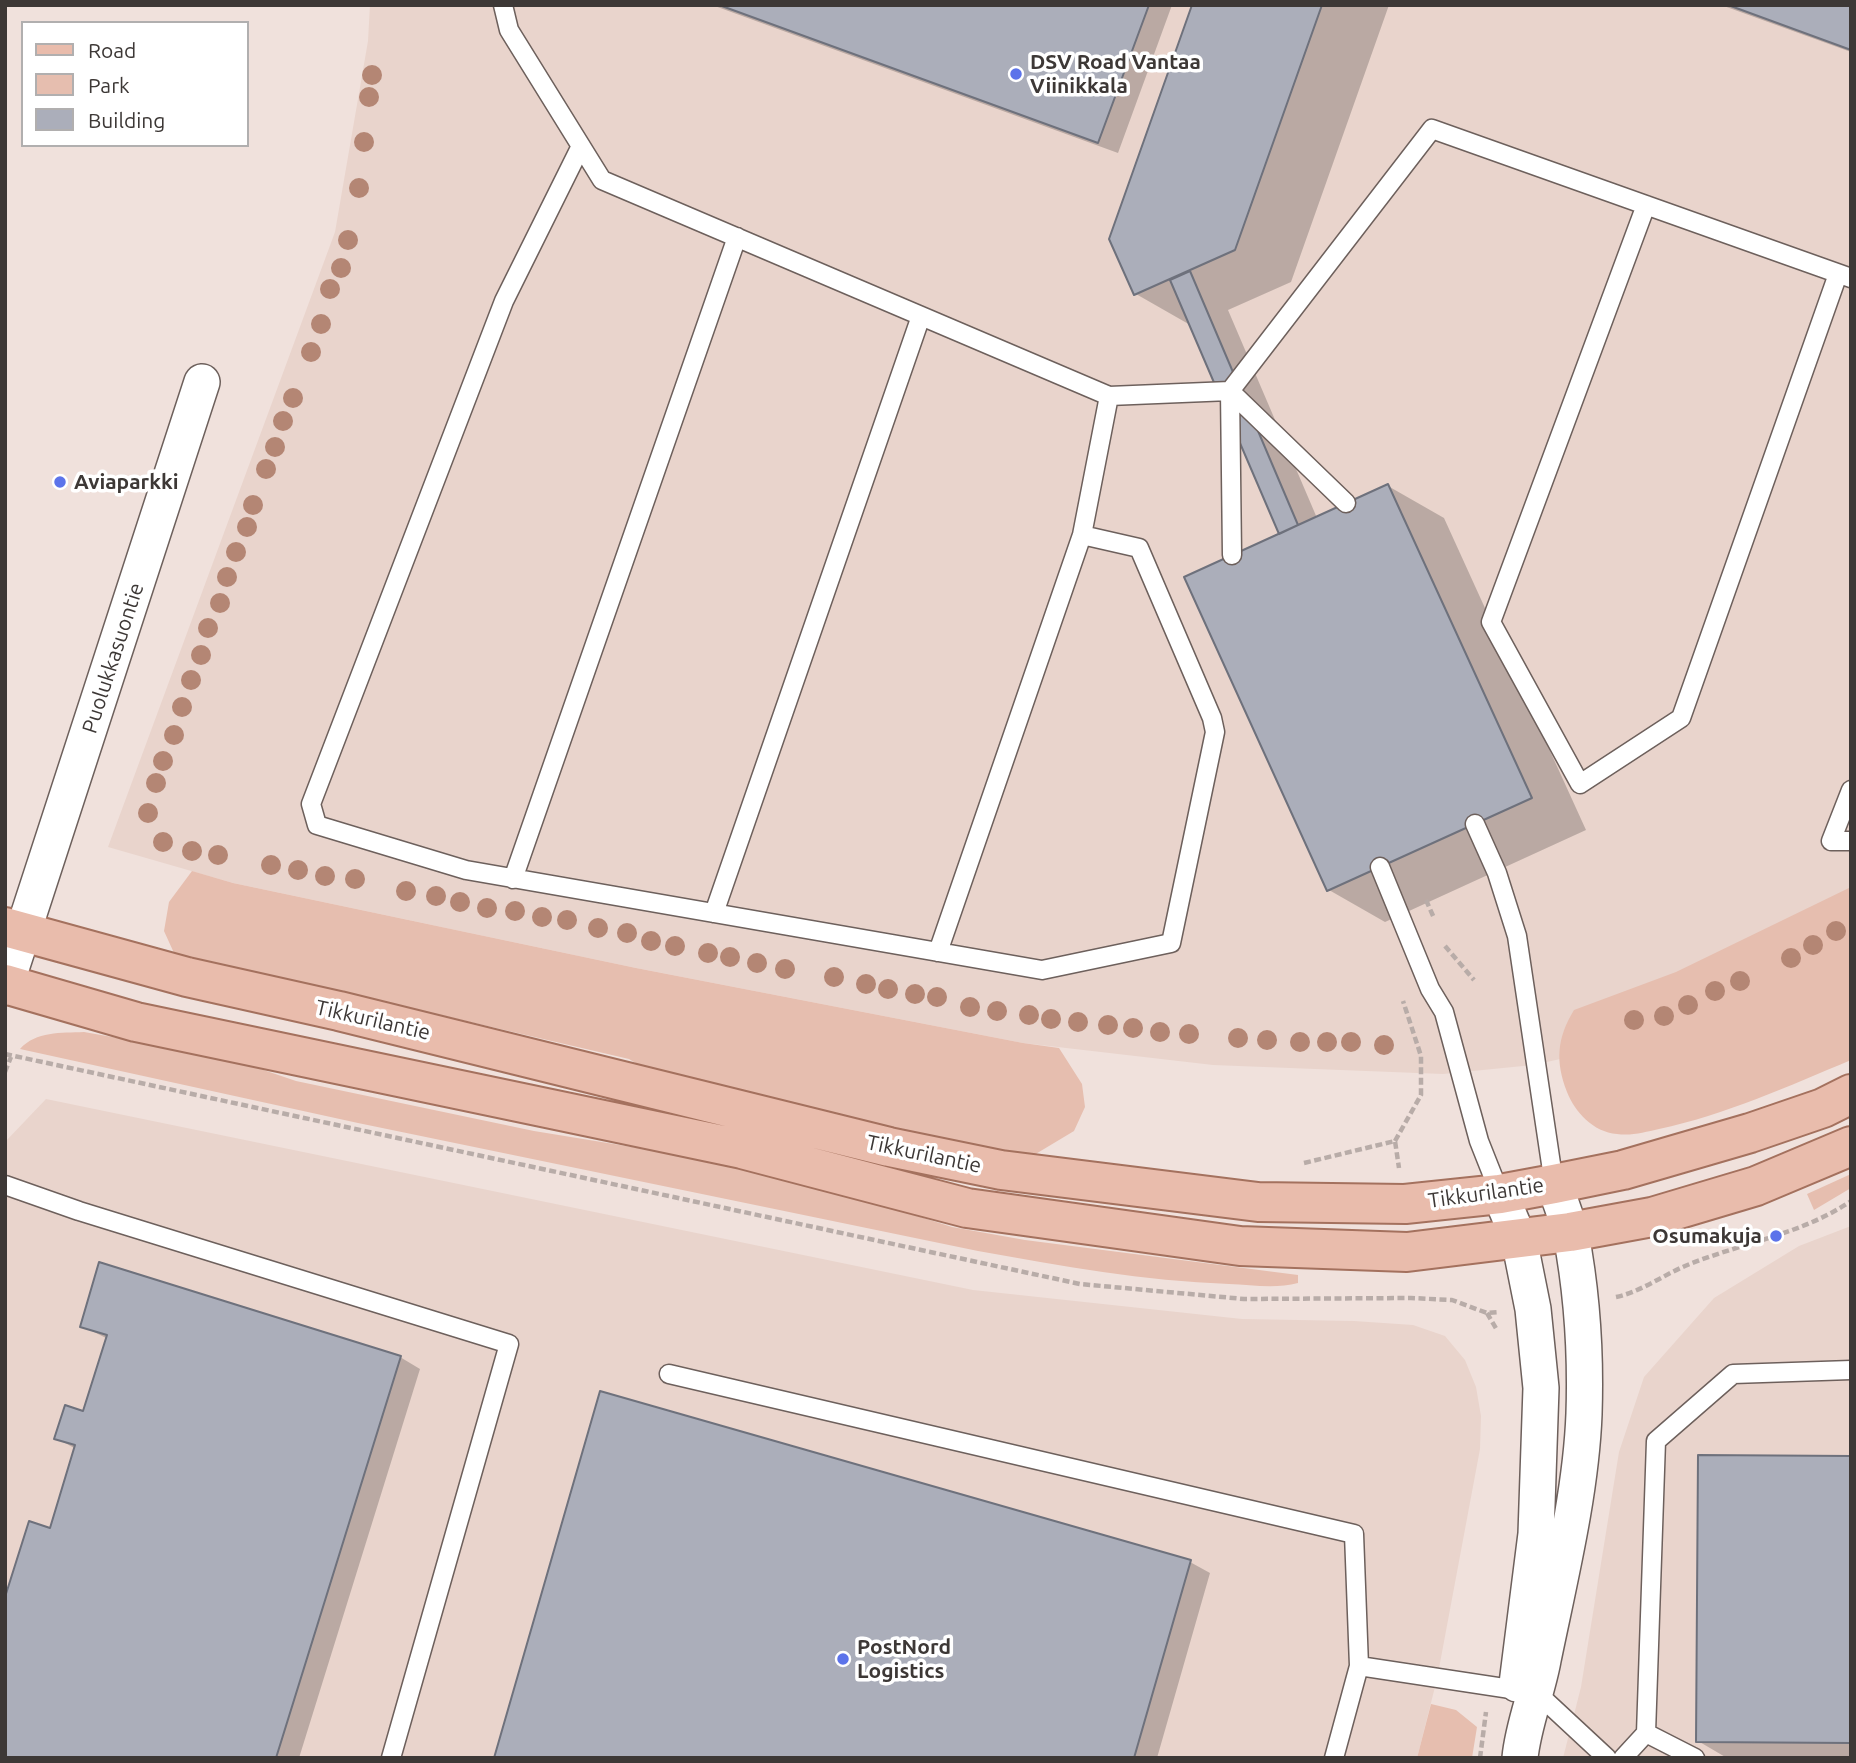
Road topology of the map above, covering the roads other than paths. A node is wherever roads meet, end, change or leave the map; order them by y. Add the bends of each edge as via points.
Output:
1 (503, 5) edge
2 (581, 146) junction
3 (1646, 205) junction
4 (737, 237) junction
5 (1845, 276) edge
6 (921, 316) junction
7 (202, 382) dead end
8 (1230, 391) junction
9 (1109, 396) junction
10 (1346, 503) dead end
11 (1083, 535) junction
12 (1232, 555) dead end
13 (1851, 790) edge
14 (1475, 824) dead end
15 (1851, 841) edge
16 (1380, 867) dead end
17 (513, 879) junction
18 (714, 913) junction
19 (15, 930) edge
20 (938, 952) junction
21 (6, 985) edge
22 (1851, 1094) edge
23 (1851, 1146) edge
24 (1554, 1184) junction
25 (5, 1185) edge
26 (1500, 1194) junction
27 (1570, 1232) junction
28 (1519, 1239) junction
29 (1851, 1370) edge
30 (668, 1374) dead end
31 (1359, 1665) junction
32 (1527, 1692) junction
33 (1646, 1733) junction
34 (1521, 1749) edge
35 (391, 1758) edge
36 (1334, 1758) edge
37 (1607, 1758) edge
38 (1623, 1758) edge
39 (1695, 1758) edge

1 - 2 lane via 509,30
2 - 4 lane via 602,180
2 - 17 lane via 504,301 311,804 317,825 466,870
3 - 5 lane
3 - 5 lane via 1491,622 1580,784 1681,718
3 - 8 lane via 1432,129
4 - 6 lane
4 - 17 lane
6 - 9 lane
6 - 18 lane
7 - 19 street, Puolukkasuontie
8 - 9 lane
8 - 10 lane
8 - 12 lane
9 - 11 lane
11 - 20 lane
11 - 20 lane via 1139,548 1212,718 1215,732 1171,943 1042,970
13 - 15 lane via 1831,841
14 - 24 lane via 1517,936
16 - 26 lane via 1444,1013 1479,1141
17 - 18 lane
18 - 20 lane
19 - 21 street, Puolukkasuontie
19 - 26 main road, Tikkurilantie via 187,977 1001,1170 1258,1202 1405,1204
21 - 28 main road, Tikkurilantie via 136,1021 742,1149 967,1208 1240,1246 1407,1252
22 - 24 main road, Tikkurilantie via 1750,1133 1623,1170
23 - 27 main road, Tikkurilantie via 1756,1186 1652,1217
24 - 26 main road, Tikkurilantie
24 - 27 street
25 - 35 lane via 509,1343
26 - 28 street
27 - 28 main road, Tikkurilantie
27 - 32 street via 1583,1325 1584,1416 1573,1504
28 - 32 street via 1537,1333 1541,1388
29 - 33 lane via 1733,1374 1656,1441
30 - 31 lane via 1354,1534
31 - 32 lane
31 - 36 lane
32 - 34 street
32 - 37 lane
33 - 38 lane
33 - 39 lane

